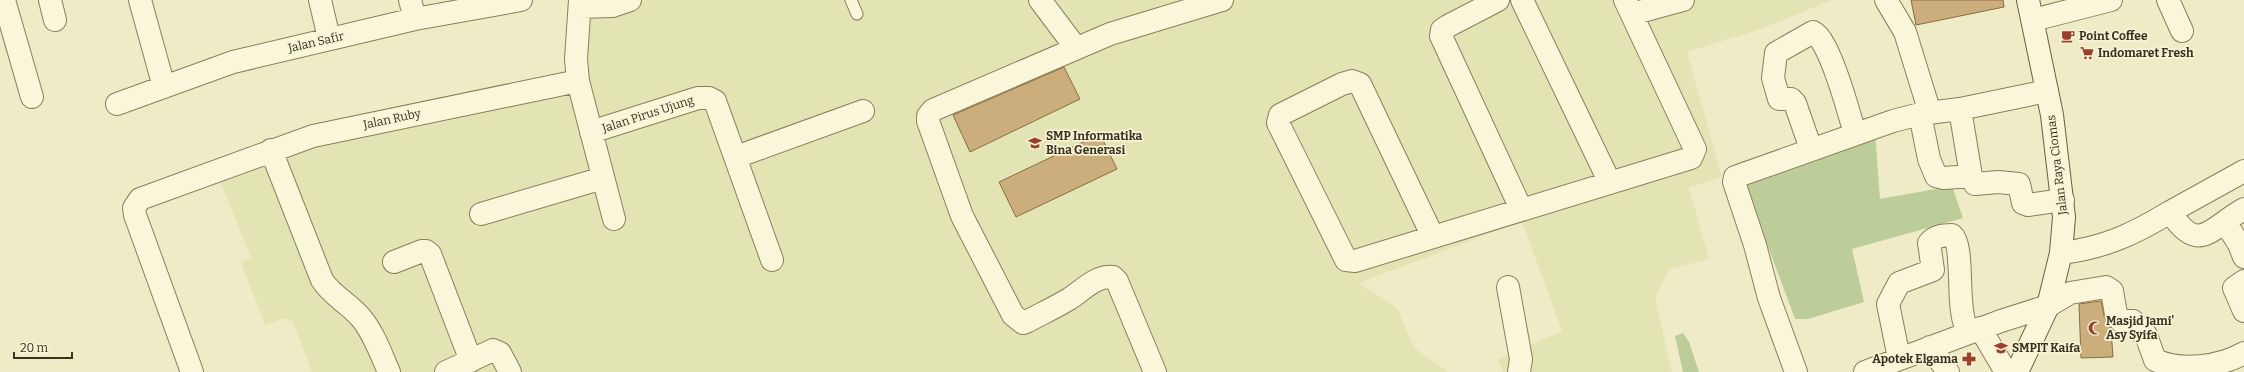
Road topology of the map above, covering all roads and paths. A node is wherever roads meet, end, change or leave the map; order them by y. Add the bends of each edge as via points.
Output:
1 (4, 0) edge
2 (140, 0) edge
3 (320, 0) edge
4 (521, 0) edge
5 (630, 0) edge
6 (851, 0) edge
7 (1040, 0) edge
8 (1222, 0) edge
9 (1498, 0) edge
10 (1522, 0) edge
11 (1682, 0) edge
12 (1886, 0) edge
13 (2111, 0) edge
14 (2168, 0) edge
15 (499, 2) edge
16 (580, 3) edge
17 (1628, 7) edge
18 (412, 10) edge
19 (2031, 10) edge
20 (857, 14) dead end
21 (2182, 31) dead end
22 (329, 38) junction
23 (1076, 48) junction
24 (578, 81) junction
25 (164, 87) junction
26 (2047, 92) junction
27 (32, 97) dead end
28 (117, 104) dead end
29 (1960, 109) junction
30 (863, 112) dead end
31 (1925, 114) junction
32 (591, 132) junction
33 (1854, 134) junction
34 (1811, 149) junction
35 (271, 150) junction
36 (736, 157) junction
37 (2244, 171) edge
38 (1971, 176) junction
39 (603, 178) junction
40 (1610, 184) junction
41 (2063, 200) junction
42 (1521, 209) junction
43 (2244, 209) edge
44 (2170, 212) junction
45 (481, 214) dead end
46 (614, 219) dead end
47 (2225, 222) junction
48 (1433, 237) junction
49 (2061, 253) junction
50 (2244, 257) edge
51 (772, 260) dead end
52 (394, 262) dead end
53 (2244, 281) edge
54 (1508, 287) dead end
55 (2048, 306) junction
56 (2244, 311) edge
57 (1975, 330) junction
58 (1930, 347) junction
59 (2244, 353) edge
60 (471, 361) junction
61 (1895, 364) edge
62 (2199, 369) edge
63 (192, 372) edge
64 (389, 372) edge
65 (446, 372) edge
66 (510, 372) edge
67 (1154, 372) edge
68 (1519, 372) edge
69 (1796, 372) edge
70 (1865, 372) edge
71 (1948, 372) edge
72 (2006, 372) edge
73 (2017, 372) edge

1 - 27 street
2 - 25 street
3 - 22 street
4 - 15 street, Jalan Safir
5 - 16 street via 612,6
6 - 20 lane
7 - 23 street
8 - 23 street via 1110,34
9 - 42 street via 1448,26 1442,30 1441,36
10 - 40 street
11 - 17 street
12 - 31 street via 1905,32
13 - 19 street
14 - 21 street
15 - 18 street, Jalan Safir
16 - 24 street via 576,70
17 - 40 street via 1695,149 1691,158
18 - 22 street, Jalan Safir
19 - 26 street, Jalan Raya Ciomas
22 - 25 street, Jalan Safir via 233,62
23 - 67 street via 933,110 928,116 928,121 962,216 1018,322 1023,324 1071,298 1082,288 1103,278 1113,277 1117,281
24 - 32 street
24 - 35 street, Jalan Ruby via 320,134
25 - 28 street, Jalan Safir
26 - 29 street
26 - 41 street, Jalan Raya Ciomas
29 - 31 street
29 - 38 street
30 - 36 street
31 - 33 street
31 - 38 street via 1929,159 1936,176
32 - 36 street, Jalan Pirus Ujung via 698,98 709,98 718,106
32 - 39 street
33 - 34 street
33 - 34 street via 1834,65 1821,39 1813,32 1776,53 1773,78 1779,99 1793,100
34 - 69 street via 1738,175 1734,182 1755,245 1768,298
35 - 63 street, Jalan Ruby via 146,196 136,204 135,215 139,229
35 - 64 street via 322,280 333,295 361,318
36 - 51 street, Jalan Pirus Ujung
37 - 44 street
38 - 41 street via 1975,184 2019,184 2023,203 2028,205
39 - 45 street
39 - 46 street
40 - 42 street
41 - 49 street, Jalan Raya Ciomas
42 - 48 street
43 - 47 street
44 - 47 street via 2182,229 2190,235 2200,236
44 - 49 street via 2118,240 2087,250
47 - 50 street
48 - 48 street via 1360,84 1352,81 1342,84 1280,115 1278,123 1346,260 1355,262
49 - 55 street, Jalan Raya Ciomas
52 - 60 street via 426,250 430,254
53 - 56 street via 2234,288
54 - 68 street via 1521,359
55 - 57 street
55 - 62 street via 2070,293 2106,287 2112,291 2116,314 2122,321 2133,320 2142,334 2146,335 2155,360 2174,366
55 - 73 street, Jalan Raya Ciomas
57 - 58 street
57 - 61 street via 1965,326 1956,240 1952,235 1933,239 1929,243 1933,270 1899,283 1888,304
57 - 72 street
58 - 61 street
58 - 71 street
59 - 62 street via 2232,360
60 - 65 street
60 - 66 street via 493,350 497,351
61 - 70 street

